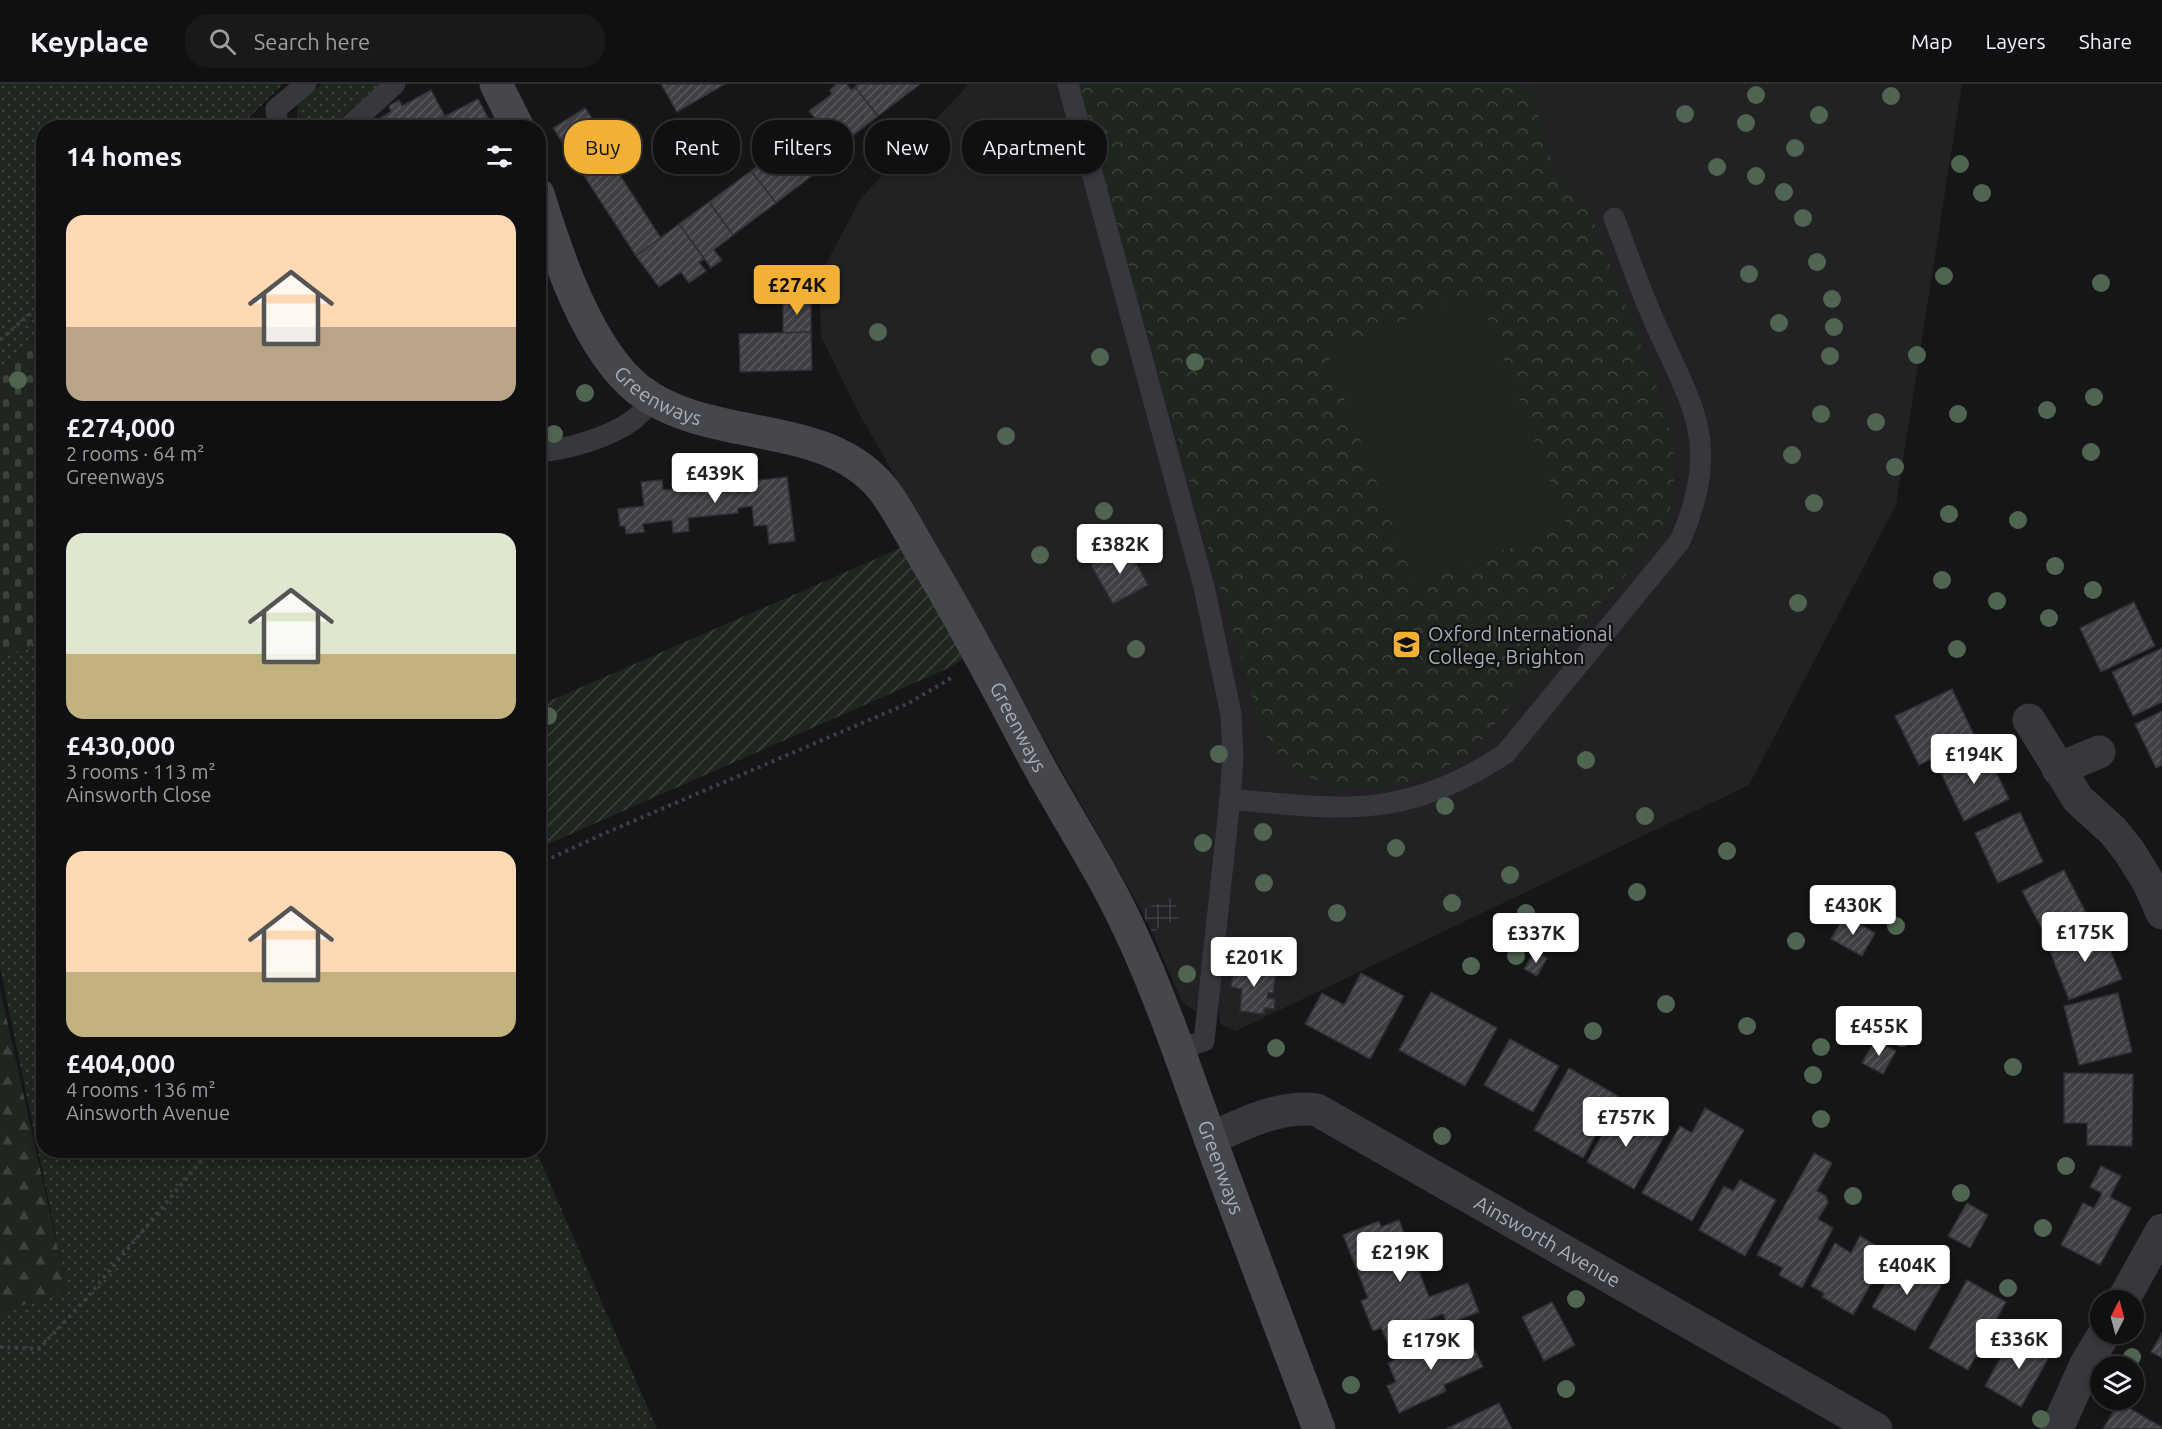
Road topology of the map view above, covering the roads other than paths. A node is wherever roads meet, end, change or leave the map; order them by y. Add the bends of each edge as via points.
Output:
1 (306, 84) edge
2 (395, 84) edge
3 (496, 84) edge
4 (1068, 84) edge
5 (277, 120) edge
6 (356, 120) edge
7 (514, 120) edge
8 (546, 215) edge
9 (1614, 218) dead end
10 (654, 400) junction
11 (546, 451) edge
12 (2029, 720) dead end
13 (2099, 752) dead end
14 (2058, 769) junction
15 (1230, 798) junction
16 (2162, 913) edge
17 (1179, 1050) junction
18 (1210, 1139) junction
19 (2162, 1230) edge
20 (2129, 1290) edge
21 (2098, 1344) edge
22 (1318, 1429) edge
23 (1876, 1429) edge
24 (2056, 1429) edge

1 - 5 lane via 276,110
2 - 6 lane
3 - 7 street
4 - 15 lane via 1204,587 1231,714
8 - 10 street, Greenways via 590,328 627,380
9 - 15 lane via 1698,422 1700,477 1693,510 1680,541 1505,754 1477,771 1422,796 1356,808
10 - 11 lane via 632,421 607,433
10 - 17 street, Greenways via 714,425 816,445 853,462 887,495 1103,876 1132,933
12 - 14 street
13 - 14 street
14 - 16 street via 2078,799 2129,851
15 - 17 lane via 1204,1041
17 - 18 street, Greenways
18 - 22 street, Greenways
18 - 23 street, Ainsworth Avenue via 1290,1109 1317,1110
19 - 20 street
21 - 24 street

